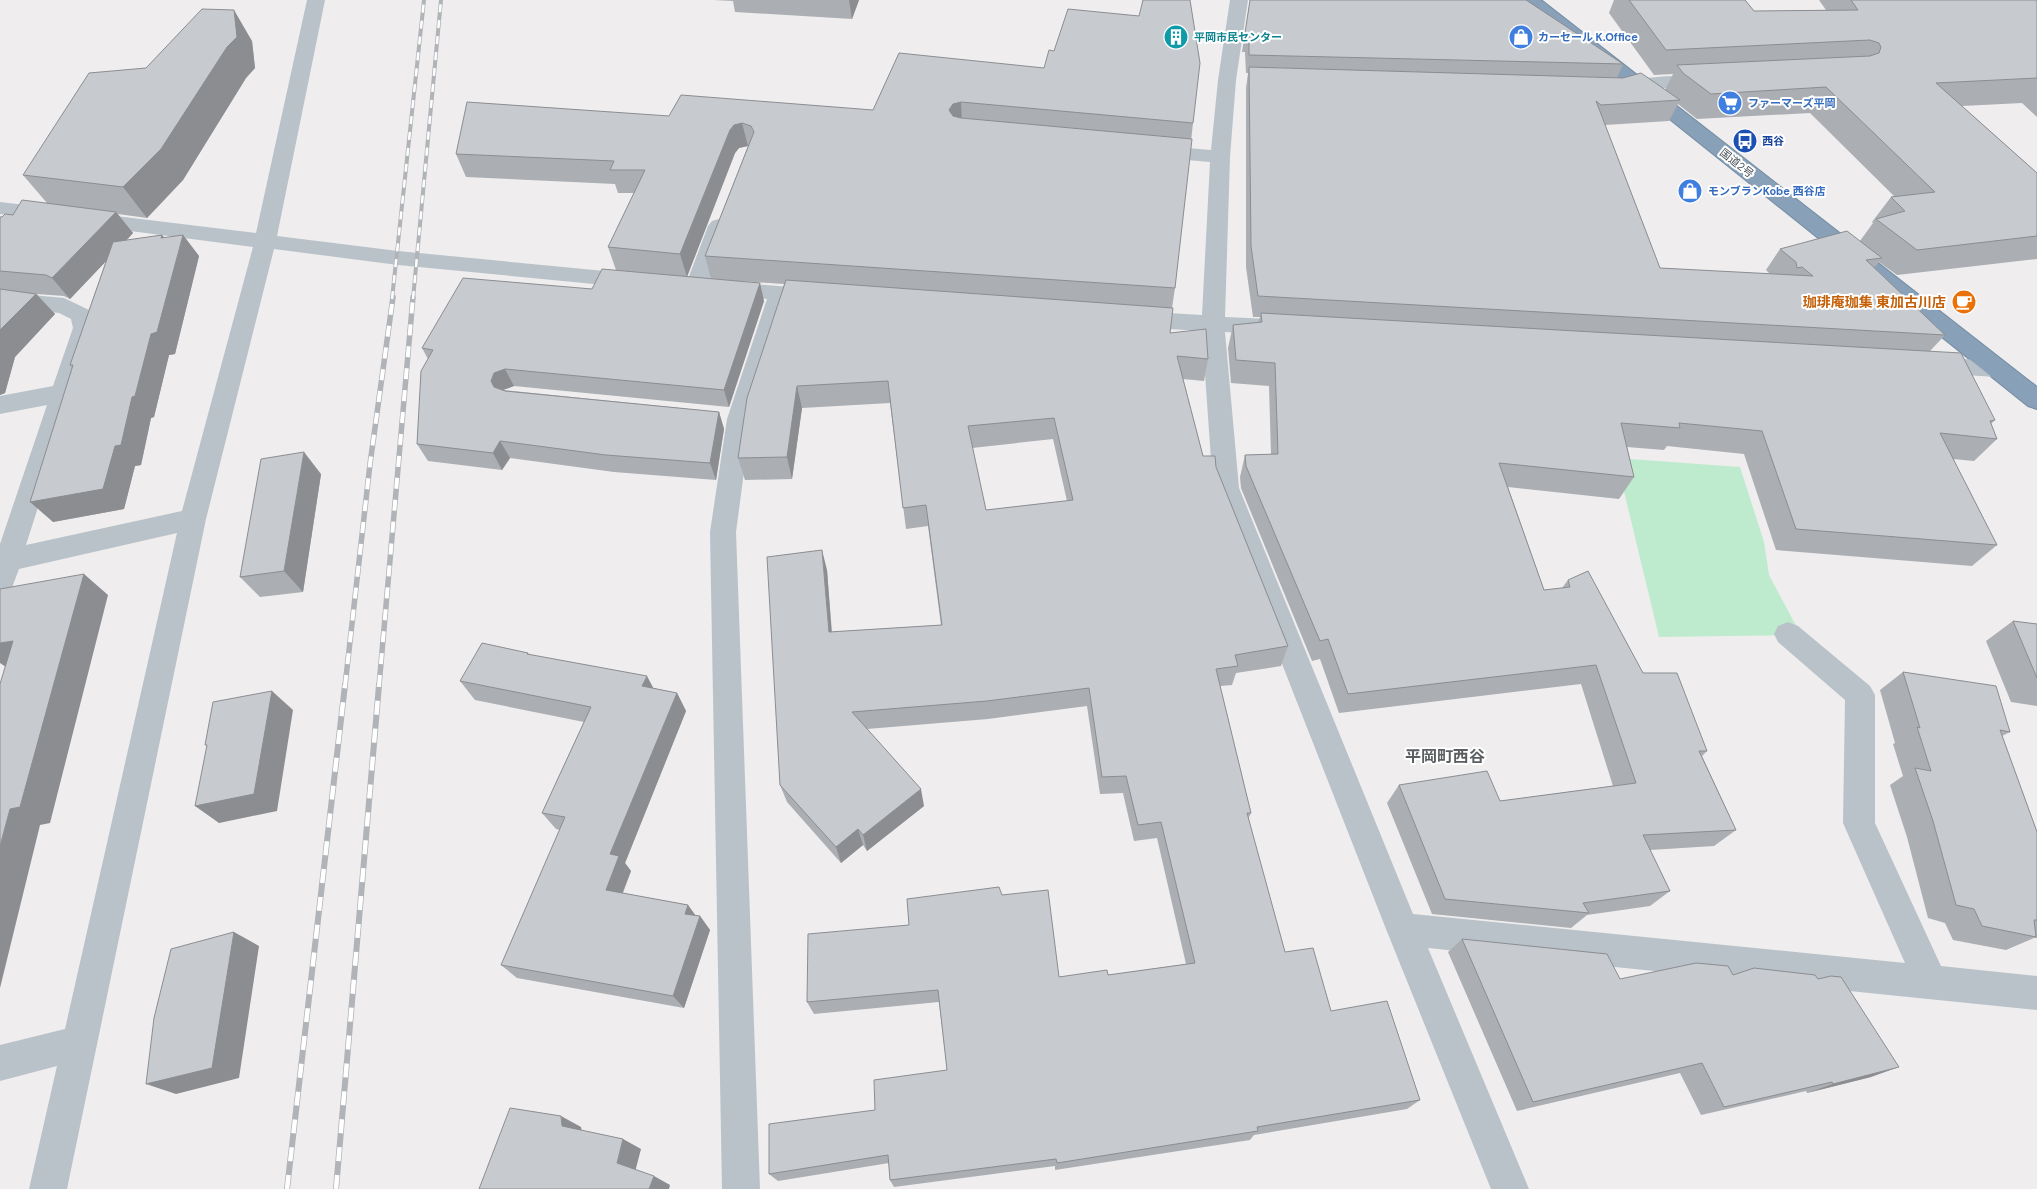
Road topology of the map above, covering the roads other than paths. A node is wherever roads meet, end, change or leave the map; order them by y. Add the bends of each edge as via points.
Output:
1 (316, 0) edge
2 (1239, 0) edge
3 (1530, 0) edge
4 (1726, 80) edge
5 (1637, 84) junction
6 (1603, 91) edge
7 (1131, 149) edge
8 (1220, 157) junction
9 (726, 207) edge
10 (0, 208) edge
11 (265, 243) junction
12 (677, 285) junction
13 (780, 293) junction
14 (0, 298) edge
15 (834, 298) edge
16 (1113, 317) edge
17 (1213, 324) junction
18 (1292, 329) edge
19 (1908, 364) edge
20 (1997, 369) junction
21 (63, 393) junction
22 (2037, 400) edge
23 (0, 405) edge
24 (193, 519) junction
25 (4, 561) edge
26 (0, 585) edge
27 (1788, 634) dead end
28 (1403, 929) junction
29 (1931, 982) junction
30 (2037, 993) edge
31 (79, 1043) junction
32 (0, 1063) edge
33 (48, 1189) edge
34 (740, 1189) edge
35 (1510, 1189) edge

1 - 11 street
2 - 8 street via 1237,80
3 - 5 highway, 国道2号
4 - 5 street
5 - 6 street via 1613,92
5 - 20 highway, 国道2号
7 - 8 street
8 - 17 street
9 - 12 street
10 - 11 street
11 - 12 street
11 - 24 street
12 - 13 street
13 - 15 street
13 - 34 street via 729,418 723,532
14 - 21 street via 64,306 81,315 84,328
16 - 17 street
17 - 18 street
17 - 28 street via 1226,488
19 - 20 street
20 - 22 highway, 国道2号
21 - 23 street
21 - 25 street
24 - 25 street
24 - 31 street
25 - 26 street
27 - 29 street via 1860,695 1859,823
28 - 29 street
28 - 35 street
29 - 30 street
31 - 32 street
31 - 33 street

